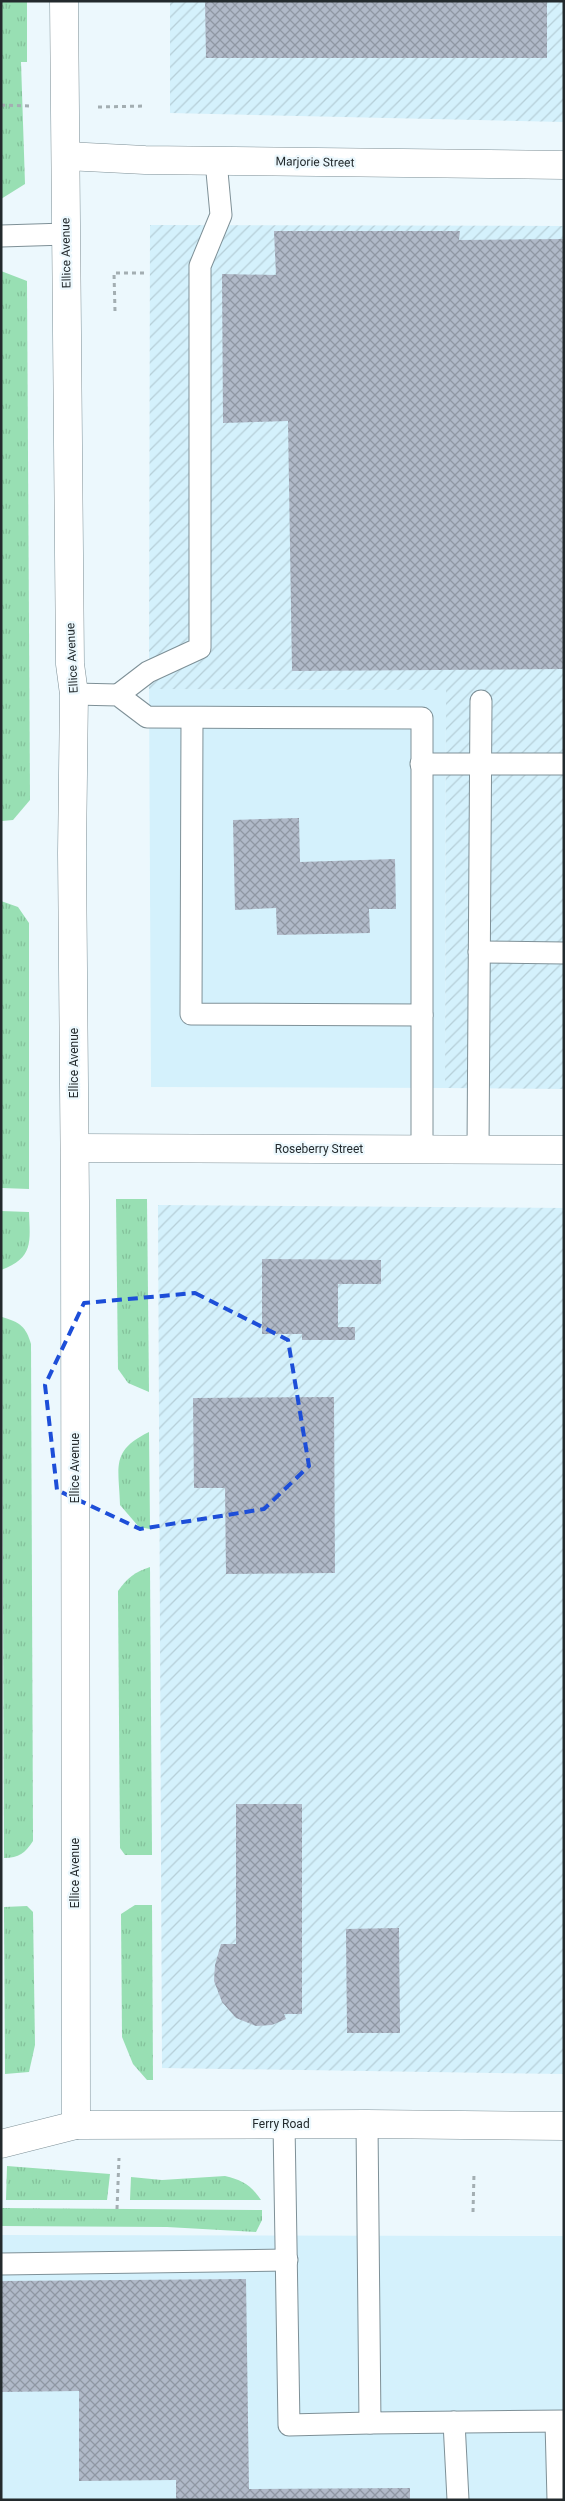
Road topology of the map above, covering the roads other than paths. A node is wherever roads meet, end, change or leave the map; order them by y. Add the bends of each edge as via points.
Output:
1 (64, 1) edge
2 (66, 156) junction
3 (216, 161) junction
4 (564, 165) edge
5 (66, 234) junction
6 (1, 236) edge
7 (74, 694) junction
8 (118, 695) junction
9 (480, 701) dead end
10 (192, 718) junction
11 (421, 764) junction
12 (564, 764) edge
13 (481, 765) junction
14 (479, 952) junction
15 (564, 953) edge
16 (422, 1015) junction
17 (75, 1148) junction
18 (422, 1150) junction
19 (478, 1150) junction
20 (564, 1150) edge
21 (284, 2124) junction
22 (367, 2124) junction
23 (76, 2125) junction
24 (564, 2126) edge
25 (1, 2144) edge
26 (287, 2260) junction
27 (1, 2264) edge
28 (454, 2422) junction
29 (560, 2422) edge
30 (370, 2423) junction
31 (458, 2500) edge
32 (558, 2500) edge

1 - 2 main road, Ellice Avenue
2 - 3 main road, Marjorie Street
2 - 5 main road, Ellice Avenue
3 - 4 main road, Marjorie Street
3 - 8 lane via 221,215 200,266 200,648 148,672
5 - 6 lane
5 - 7 main road, Ellice Avenue via 70,664
7 - 8 lane
7 - 17 main road, Ellice Avenue
8 - 10 lane via 147,718
9 - 13 lane
10 - 11 lane via 422,718
10 - 16 lane via 191,1014
11 - 13 lane
11 - 16 lane
12 - 13 lane
13 - 14 lane
14 - 15 lane
14 - 19 lane
16 - 18 lane
17 - 18 main road, Roseberry Street
17 - 23 main road, Ellice Avenue
18 - 19 main road, Roseberry Street
19 - 20 main road, Roseberry Street
21 - 22 main road, Ferry Road
21 - 23 main road, Ferry Road
21 - 26 lane
22 - 24 main road, Ferry Road
22 - 30 lane
23 - 25 main road, Ferry Road
26 - 27 lane
26 - 30 lane via 289,2425
28 - 29 lane
28 - 30 lane
28 - 31 lane
29 - 32 lane

